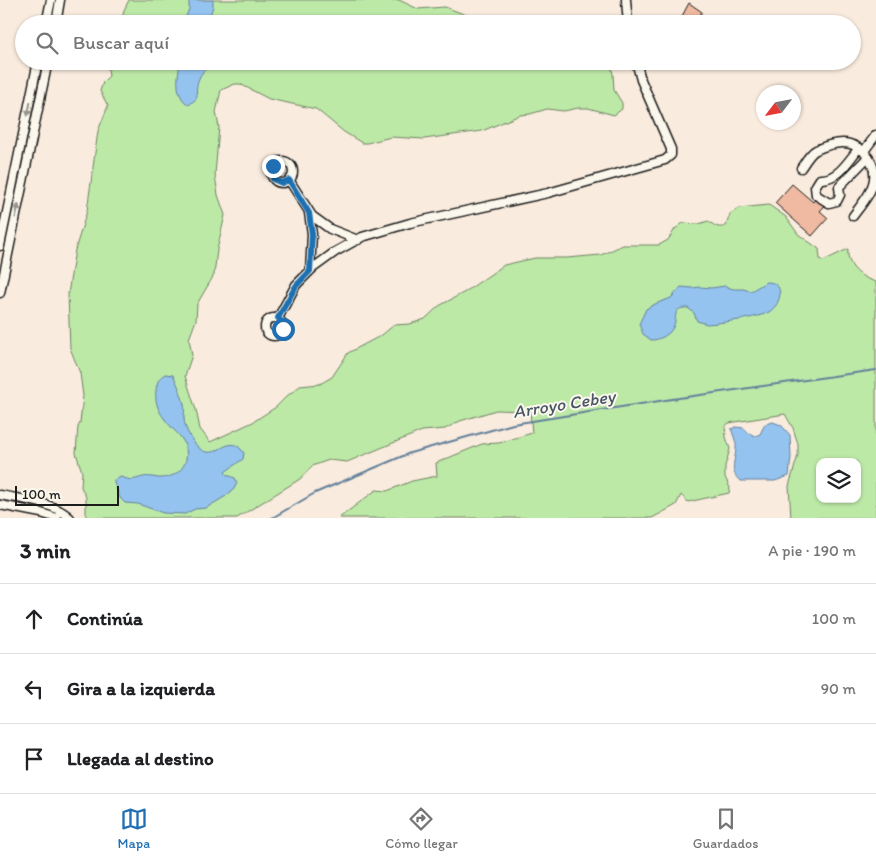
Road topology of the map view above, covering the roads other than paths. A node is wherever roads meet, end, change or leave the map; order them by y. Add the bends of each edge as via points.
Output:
1 (51, 0) edge
2 (60, 0) edge
3 (626, 0) edge
4 (48, 15) edge
5 (58, 15) edge
6 (627, 15) edge
7 (37, 70) edge
8 (46, 70) edge
9 (638, 70) edge
10 (876, 135) edge
11 (864, 152) junction
12 (800, 168) dead end
13 (289, 180) dead end
14 (13, 185) junction
15 (22, 186) junction
16 (309, 213) junction
17 (853, 216) dead end
18 (358, 240) junction
19 (0, 246) edge
20 (310, 271) junction
21 (0, 293) edge
22 (278, 318) dead end
23 (0, 494) edge
24 (0, 504) edge
25 (58, 518) edge
26 (70, 518) edge

1 - 4 street
2 - 5 street
3 - 6 street
7 -> 14 street
8 - 15 street
9 - 18 street via 672,149 665,160 548,193 410,223
10 - 11 street
11 - 11 street via 834,177 820,180 814,187 816,195 829,204 836,201 840,195 839,187
11 - 12 street via 850,144 834,144 814,151
11 - 17 street via 873,164 874,179 868,196
13 - 16 street
14 - 15 street
14 - 19 street
21 -> 15 street
16 - 18 street via 330,229
16 - 20 street via 312,234
18 - 20 street
20 - 22 street via 296,286
23 - 26 street via 51,506
24 - 25 street

